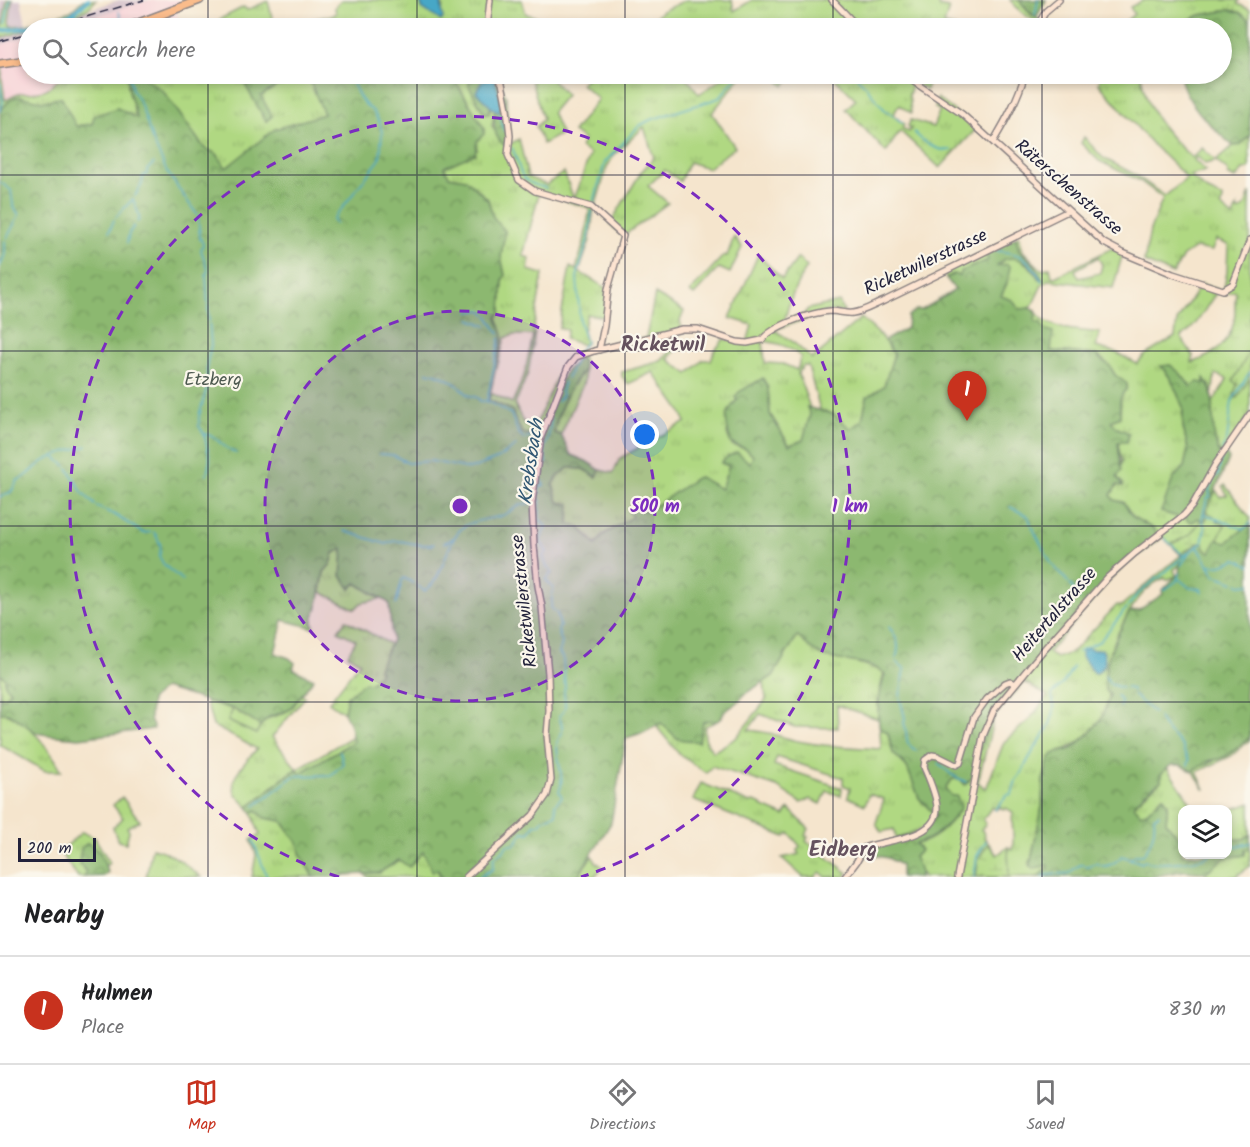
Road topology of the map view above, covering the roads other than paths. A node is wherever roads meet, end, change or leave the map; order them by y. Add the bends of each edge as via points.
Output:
1 (200, 0) edge
2 (490, 0) edge
3 (832, 0) edge
4 (1059, 0) edge
5 (151, 18) edge
6 (488, 18) edge
7 (849, 18) edge
8 (1042, 18) edge
9 (18, 61) edge
10 (0, 64) edge
11 (500, 84) edge
12 (917, 84) edge
13 (1022, 84) edge
14 (993, 142) junction
15 (1068, 211) junction
16 (1250, 240) edge
17 (599, 350) junction
18 (1250, 414) edge
19 (1015, 684) junction
20 (466, 877) edge
21 (845, 877) edge
22 (957, 877) edge

1 - 5 main road
2 - 6 street
3 - 7 street
4 - 8 street
9 - 10 main road
11 - 17 street via 506,97 510,136 507,149 519,180 535,191 593,208 623,236 608,289
12 - 14 street, Räterschenstrasse
13 - 14 street
14 - 15 street, Räterschenstrasse
15 - 16 street, Räterschenstrasse via 1112,248 1220,290 1233,284
15 - 17 street, Ricketwilerstrasse via 884,301 853,313 819,313 773,329 762,340 737,342 690,329
17 - 20 street, Ricketwilerstrasse via 579,356 565,372 543,430 532,503 548,674 551,780 547,795 533,815
18 - 19 street, Heitertalstrasse via 1192,506 1108,577
19 - 21 street via 1005,683 980,708 960,763 956,765 932,755 925,760 937,808 930,825 915,835 864,848
19 - 22 street, Heitertalstrasse via 994,710 983,736

